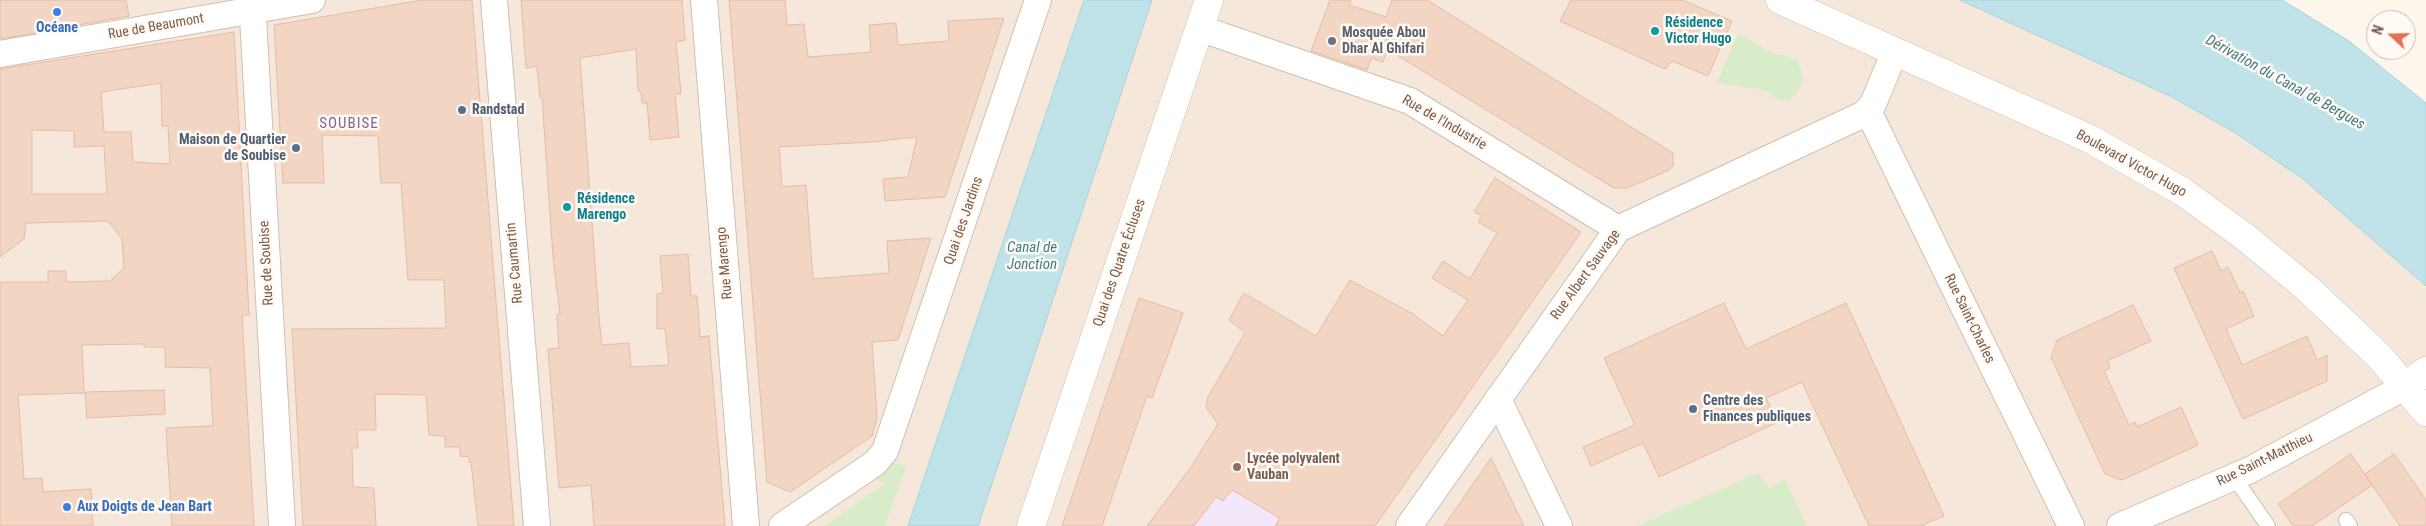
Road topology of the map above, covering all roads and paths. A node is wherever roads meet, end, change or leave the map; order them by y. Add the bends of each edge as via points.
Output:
1 (312, 0) edge
2 (494, 0) edge
3 (704, 0) edge
4 (1038, 0) edge
5 (1209, 0) edge
6 (1780, 0) edge
7 (252, 5) edge
8 (1199, 28) junction
9 (1894, 51) junction
10 (0, 54) edge
11 (1868, 111) junction
12 (1618, 228) junction
13 (2419, 379) edge
14 (1498, 399) junction
15 (2426, 412) edge
16 (2234, 477) junction
17 (1036, 519) edge
18 (282, 526) edge
19 (537, 526) edge
20 (746, 526) edge
21 (782, 526) edge
22 (1409, 526) edge
23 (1559, 526) edge
24 (2071, 526) edge
25 (2120, 526) edge
26 (2268, 526) edge

1 - 7 street, Rue de Beaumont
2 - 19 street, Rue Caumartin
3 - 20 street, Rue Marengo
4 - 21 street, Quai des Jardins via 885,451 875,463
5 - 8 main road, Quai des Quatre Écluses
6 - 9 main road, Boulevard Victor Hugo
7 - 10 street, Rue de Beaumont
7 - 18 street, Rue de Soubise
8 - 12 street, Rue de l'Industrie via 1410,101
8 - 17 main road, Quai des Quatre Écluses
9 - 11 street
9 - 13 main road, Boulevard Victor Hugo via 2090,139 2190,197 2246,236 2380,357
11 - 12 street, Rue Albert Sauvage
11 - 24 street, Rue Saint-Charles
12 - 14 street, Rue Albert Sauvage
13 - 15 main road, Boulevard Victor Hugo
13 - 16 street, Rue Saint-Matthieu
14 - 22 street, Rue Albert Sauvage
14 - 23 street
16 - 25 street, Rue Saint-Matthieu
16 - 26 lane

